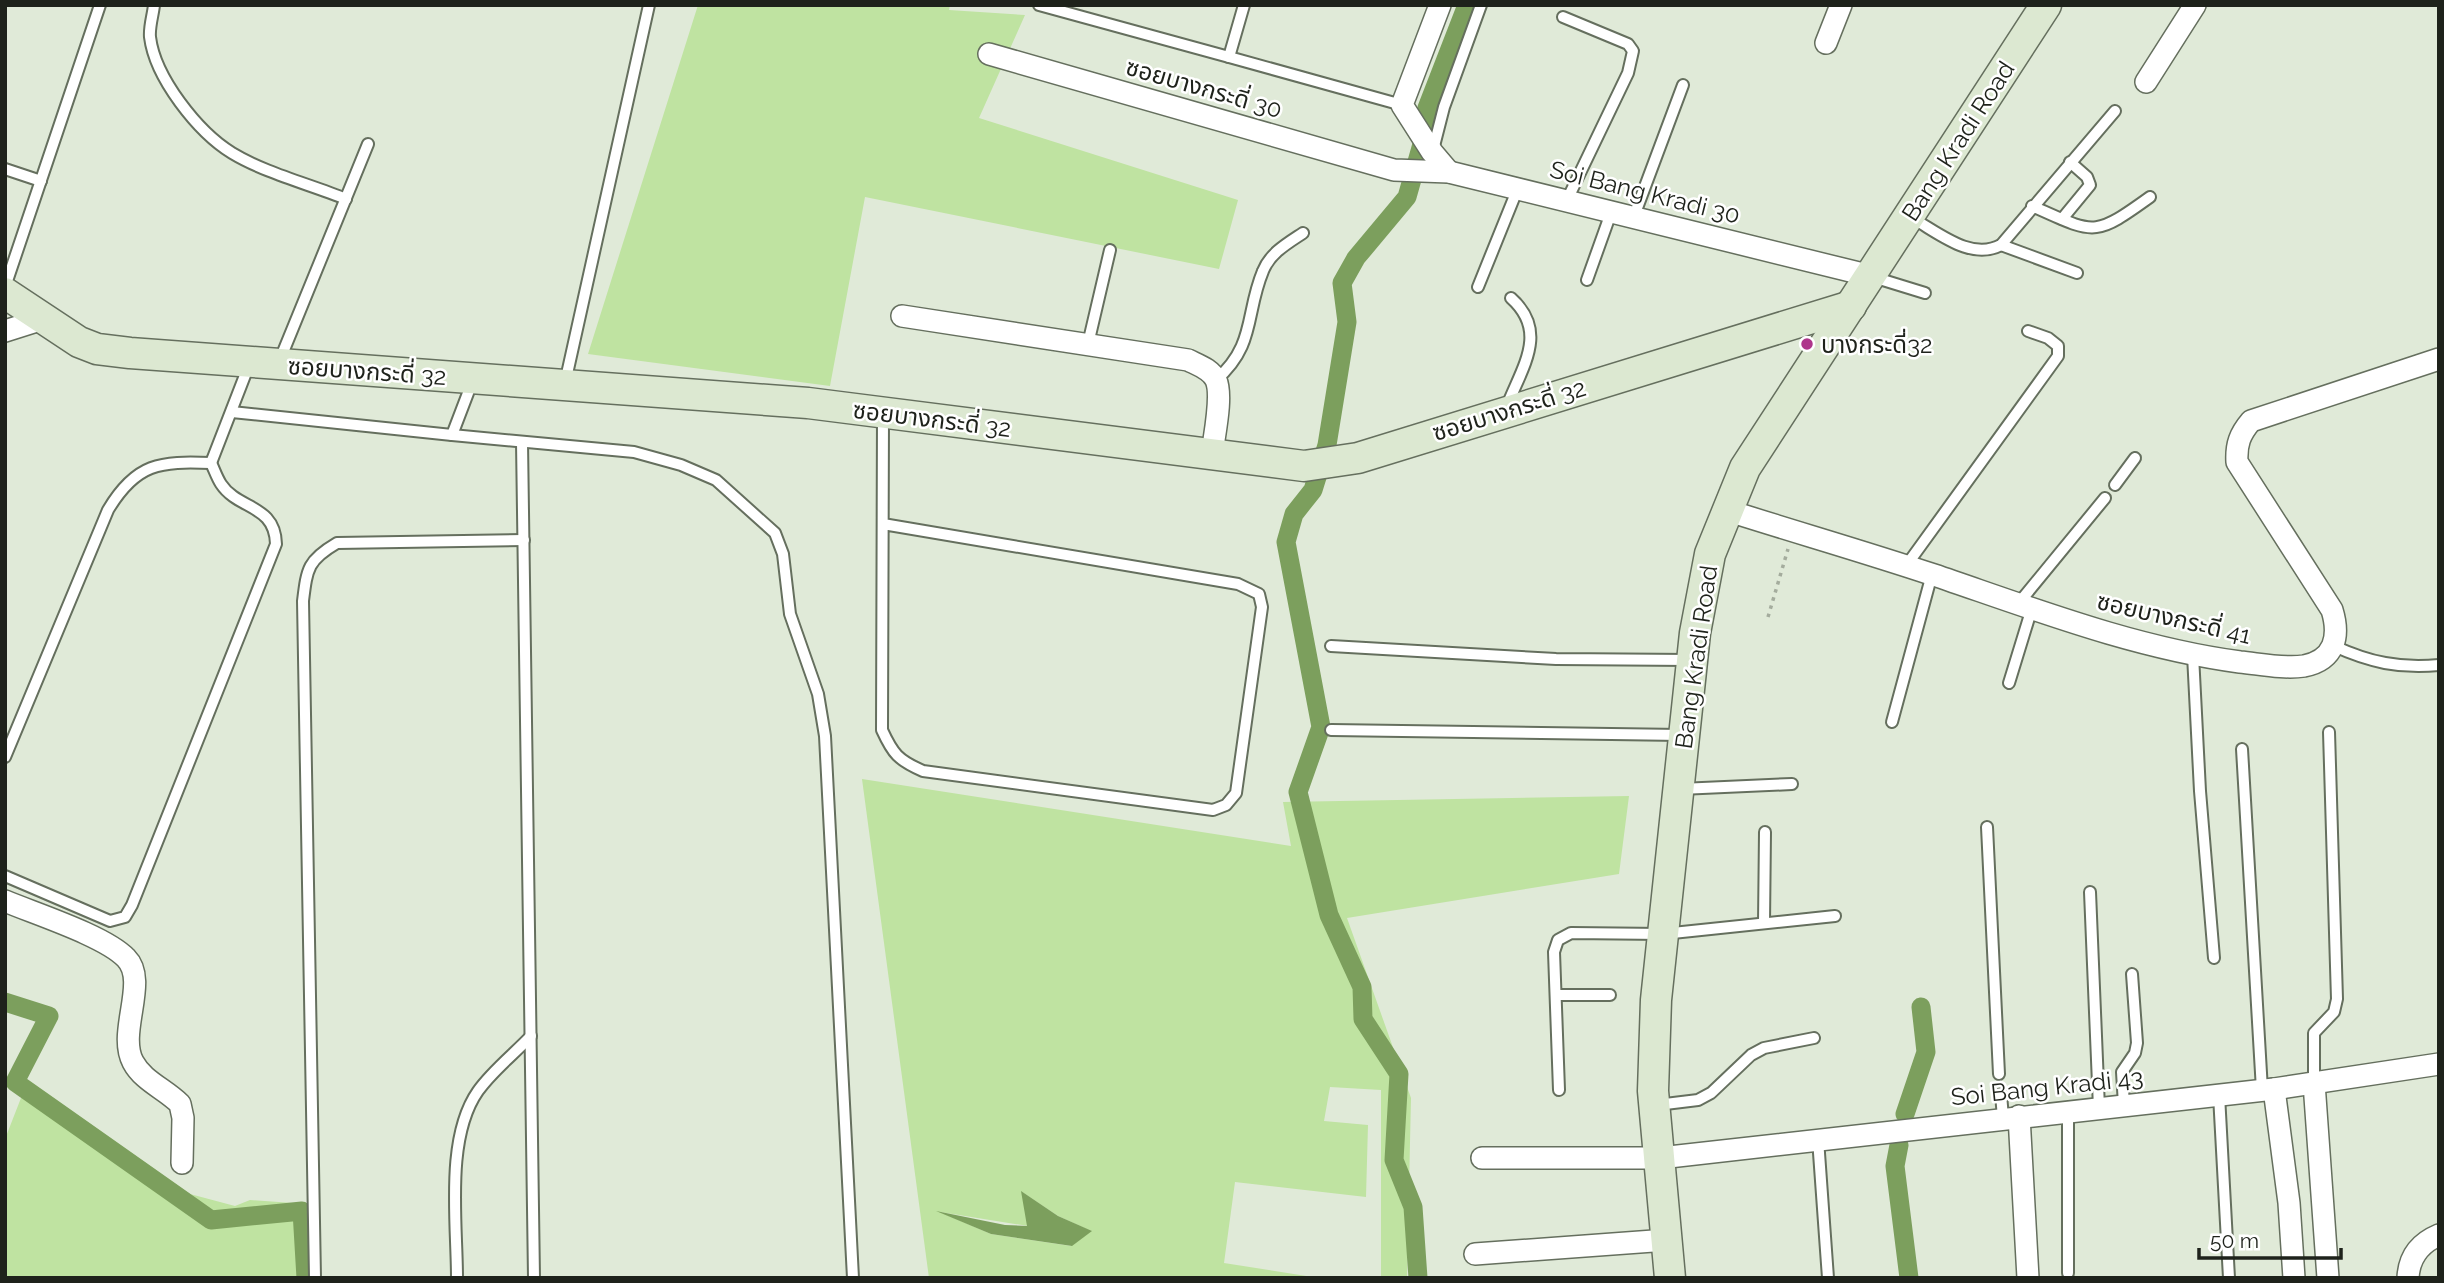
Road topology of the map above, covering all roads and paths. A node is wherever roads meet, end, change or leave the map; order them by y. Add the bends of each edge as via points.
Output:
1 (100, 5) edge
2 (153, 5) edge
3 (649, 5) edge
4 (1040, 5) edge
5 (1244, 5) edge
6 (1440, 5) edge
7 (1481, 5) edge
8 (1841, 5) edge
9 (2046, 5) edge
10 (2195, 5) edge
11 (1563, 17) dead end
12 (1826, 43) dead end
13 (989, 54) dead end
14 (1229, 57) junction
15 (2146, 82) dead end
16 (1683, 85) dead end
17 (2115, 111) dead end
18 (1416, 129) junction
19 (368, 144) dead end
20 (2070, 162) junction
21 (5, 169) edge
22 (1400, 170) joint
23 (1449, 172) junction
24 (41, 181) junction
25 (1518, 188) junction
26 (2150, 197) dead end
27 (346, 199) junction
28 (1567, 200) junction
29 (2032, 206) junction
30 (1612, 210) junction
31 (1634, 216) junction
32 (1910, 216) junction
33 (2062, 219) junction
34 (1303, 233) dead end
35 (2001, 245) junction
36 (1110, 250) dead end
37 (2077, 273) dead end
38 (1871, 276) junction
39 (1587, 280) dead end
40 (5, 287) edge
41 (1478, 287) dead end
42 (5, 293) edge
43 (1925, 293) dead end
44 (1511, 298) dead end
45 (1851, 306) junction
46 (902, 316) dead end
47 (46, 318) junction
48 (5, 331) edge
49 (2028, 331) dead end
50 (1088, 344) junction
51 (2439, 359) edge
52 (264, 363) junction
53 (474, 379) junction
54 (1216, 380) junction
55 (564, 385) junction
56 (1505, 411) junction
57 (232, 412) junction
58 (883, 413) junction
59 (452, 435) junction
60 (522, 442) junction
61 (1212, 454) junction
62 (2135, 458) dead end
63 (211, 463) junction
64 (2115, 485) dead end
65 (2105, 498) dead end
66 (1726, 510) junction
67 (883, 524) junction
68 (1793, 531) junction
69 (524, 540) junction
70 (1906, 566) junction
71 (1932, 574) junction
72 (2025, 606) junction
73 (1768, 617) dead end
74 (1331, 646) dead end
75 (2334, 646) junction
76 (2193, 655) junction
77 (1692, 660) junction
78 (2439, 664) edge
79 (2009, 683) dead end
80 (1892, 722) dead end
81 (1331, 730) dead end
82 (2329, 732) dead end
83 (1684, 735) junction
84 (2242, 749) dead end
85 (5, 757) edge
86 (1792, 785) dead end
87 (1678, 789) junction
88 (1987, 827) dead end
89 (1765, 832) dead end
90 (5, 876) edge
91 (2090, 892) dead end
92 (5, 901) edge
93 (1835, 916) dead end
94 (1764, 923) junction
95 (1663, 934) junction
96 (2214, 958) dead end
97 (2132, 974) dead end
98 (1556, 995) junction
99 (1609, 995) dead end
100 (531, 1036) junction
101 (1814, 1038) dead end
102 (2439, 1064) edge
103 (1999, 1074) dead end
104 (2314, 1083) junction
105 (1559, 1090) dead end
106 (2268, 1090) junction
107 (2001, 1094) dead end
108 (2219, 1095) junction
109 (2124, 1105) junction
110 (1655, 1106) junction
111 (2099, 1108) junction
112 (2068, 1111) junction
113 (2011, 1117) junction
114 (1818, 1139) junction
115 (1482, 1158) dead end
116 (1660, 1158) junction
117 (182, 1163) dead end
118 (2439, 1235) edge
119 (1667, 1240) junction
120 (1475, 1254) dead end
121 (2068, 1273) dead end
122 (315, 1278) edge
123 (457, 1278) edge
124 (534, 1278) edge
125 (853, 1278) edge
126 (1670, 1278) edge
127 (1828, 1278) edge
128 (2028, 1278) edge
129 (2229, 1278) edge
130 (2294, 1278) edge
131 (2328, 1278) edge
132 (2409, 1278) edge

1 - 24 lane
2 - 27 lane via 150,37 159,65 176,97 209,137 234,154
3 - 55 lane
4 - 14 lane
5 - 14 lane
6 - 18 street
7 - 18 lane via 1444,107
8 - 12 street
9 - 32 street, Bang Kradi Road
10 - 15 street
11 - 28 lane via 1628,44 1633,51 1628,73
13 - 22 street, ซอยบางกระดี่ 30
14 - 18 lane
16 - 31 lane
17 - 20 lane
18 - 23 street
19 - 27 lane
20 - 29 lane
20 - 33 lane via 2090,184
21 - 24 lane
22 - 23 street, Soi Bang Kradi 30
23 - 25 street, Soi Bang Kradi 30
24 - 40 lane
25 - 28 street, Soi Bang Kradi 30
25 - 41 lane
26 - 33 lane via 2103,228 2090,229
27 - 52 lane
28 - 30 street, Soi Bang Kradi 30
29 - 33 lane
29 - 35 lane
30 - 31 street, Soi Bang Kradi 30
30 - 39 lane
31 - 38 street, Soi Bang Kradi 30
32 - 35 lane via 1974,251 1988,252
32 - 38 street, Bang Kradi Road
34 - 54 lane via 1282,247 1263,270 1240,354
35 - 37 lane
36 - 50 lane
38 - 43 lane
38 - 45 street, Bang Kradi Road
42 - 47 street, ซอยบางกระดี่ 32
44 - 56 lane via 1530,320 1532,334
45 - 56 street, ซอยบางกระดี่ 32
45 - 66 street, Bang Kradi Road via 1745,468
46 - 50 street
47 - 48 street
47 - 52 street, ซอยบางกระดี่ 32 via 97,349
49 - 70 lane via 2058,346 2058,356
50 - 54 street via 1188,360
51 - 75 street via 2251,421 2241,432 2237,461 2332,610 2338,629
52 - 53 street, ซอยบางกระดี่ 32
52 - 57 lane
53 - 55 street, ซอยบางกระดี่ 32
53 - 59 lane
54 - 61 street
55 - 58 street, ซอยบางกระดี่ 32
56 - 61 street, ซอยบางกระดี่ 32 via 1358,458 1317,465
57 - 59 lane
57 - 63 lane
58 - 61 street, ซอยบางกระดี่ 32
58 - 67 lane
59 - 60 lane
60 - 69 lane
60 - 125 lane via 634,452 681,465 716,480 775,533 783,554 790,614 818,694 825,737
62 - 64 lane
63 - 85 lane via 182,462 146,469 123,484
63 - 90 lane via 222,485 261,512 275,528 276,544 132,905 125,918 110,921
65 - 72 lane
66 - 68 street, ซอยบางกระดี่ 41
66 - 77 street, Bang Kradi Road via 1710,554
67 - 67 lane via 882,730 892,752 906,764 923,771 1213,810 1226,805 1236,793 1262,607 1259,594 1238,584
68 - 70 street, ซอยบางกระดี่ 41
68 - 73 path
69 - 100 lane
69 - 122 lane via 337,543 317,555 306,571
70 - 71 street, ซอยบางกระดี่ 41
71 - 72 street, ซอยบางกระดี่ 41
71 - 80 lane
72 - 76 street, ซอยบางกระดี่ 41
72 - 79 lane
74 - 77 lane via 1556,659
75 - 76 street, ซอยบางกระดี่ 41 via 2323,658 2304,666
75 - 78 lane via 2385,664 2414,668
76 - 96 lane
77 - 83 street, Bang Kradi Road
81 - 83 lane
82 - 104 lane via 2337,999 2334,1012 2314,1033
83 - 87 street, Bang Kradi Road
84 - 106 lane
86 - 87 lane
87 - 95 street, Bang Kradi Road
88 - 103 lane
89 - 94 lane
91 - 111 lane
92 - 117 street via 104,943 128,958 135,976 128,1037 131,1058 139,1073 180,1104
93 - 94 lane
94 - 95 lane
95 - 98 lane via 1571,933 1558,940 1554,952
95 - 110 street, Bang Kradi Road via 1656,1000
97 - 109 lane via 2137,1043 2122,1072
98 - 99 lane
98 - 105 lane
100 - 123 lane via 478,1090 463,1118 456,1167
100 - 124 lane
101 - 110 lane via 1764,1048 1698,1100
102 - 104 street, Soi Bang Kradi 43
104 - 106 street, Soi Bang Kradi 43
104 - 131 street
106 - 108 street, Soi Bang Kradi 43
106 - 130 street via 2289,1203
107 - 113 lane
108 - 109 street, Soi Bang Kradi 43
108 - 129 lane
109 - 111 street, Soi Bang Kradi 43
110 - 116 street, Bang Kradi Road
111 - 112 street, Soi Bang Kradi 43
112 - 113 street, Soi Bang Kradi 43
112 - 121 lane
113 - 114 street, Soi Bang Kradi 43
113 - 128 street
114 - 116 street, Soi Bang Kradi 43
114 - 127 lane
115 - 116 street, Soi Bang Kradi 43
116 - 119 street, Bang Kradi Road
118 - 132 street via 2421,1244 2409,1267
119 - 120 street
119 - 126 street, Bang Kradi Road

